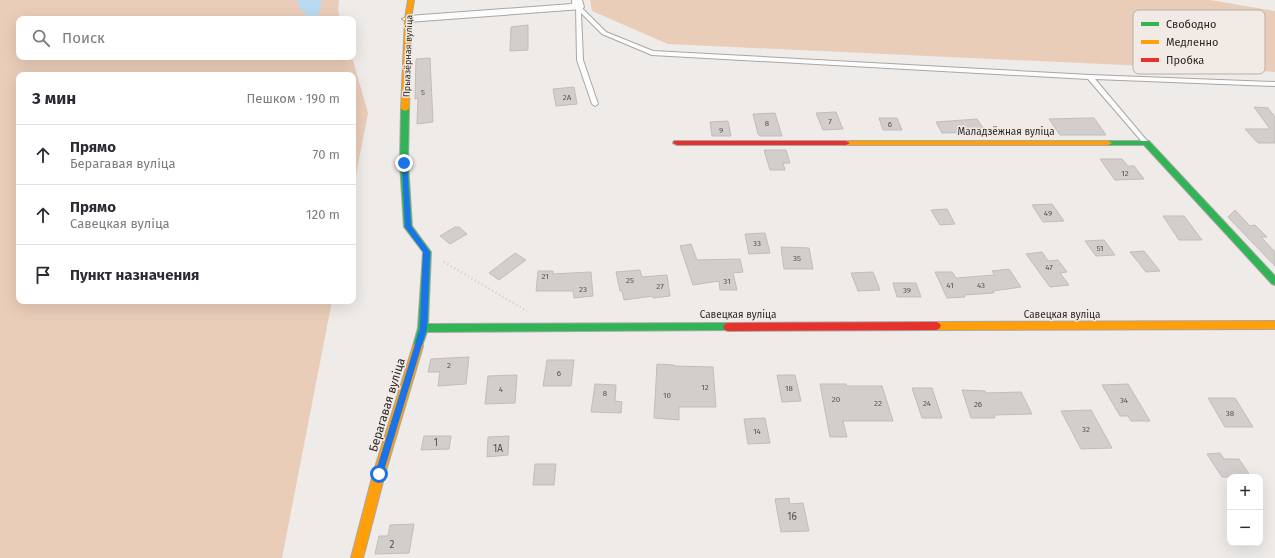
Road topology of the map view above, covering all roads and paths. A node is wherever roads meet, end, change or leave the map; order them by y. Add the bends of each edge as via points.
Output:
1 (412, 0) edge
2 (578, 4) edge
3 (408, 19) junction
4 (1090, 77) junction
5 (1275, 84) edge
6 (595, 104) dead end
7 (677, 143) dead end
8 (1146, 143) junction
9 (427, 252) junction
10 (1275, 282) edge
11 (534, 315) dead end
12 (1275, 325) edge
13 (423, 328) junction
14 (356, 558) edge

1 - 3 street, Прыазёрная вуліца
2 - 3 street
2 - 4 lane via 604,32 652,53
2 - 6 lane via 580,60
3 - 9 street, Прыазёрная вуліца via 404,163 408,227
4 - 5 lane
4 - 8 lane
7 - 8 street, Маладзёжная вуліца
8 - 10 street
9 - 11 path
9 - 13 street
12 - 13 street, Савецкая вуліца
13 - 14 street, Берагавая вуліца

